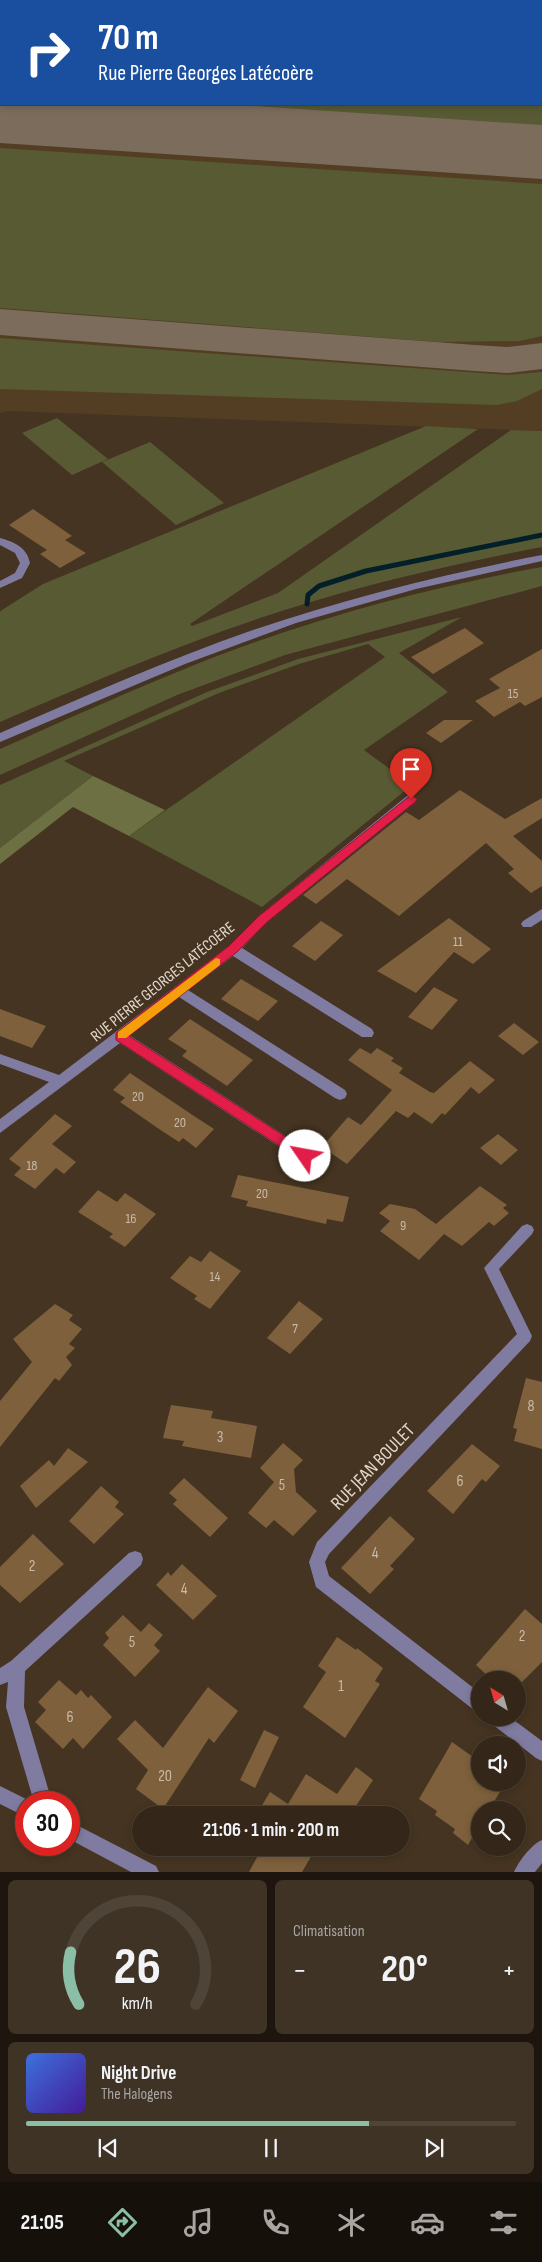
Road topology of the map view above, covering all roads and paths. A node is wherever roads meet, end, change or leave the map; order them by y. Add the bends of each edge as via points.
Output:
1 (0, 541) edge
2 (542, 558) edge
3 (0, 585) edge
4 (0, 738) edge
5 (411, 799) dead end
6 (542, 914) edge
7 (526, 924) dead end
8 (233, 949) junction
9 (179, 991) junction
10 (367, 1033) dead end
11 (120, 1036) junction
12 (0, 1059) edge
13 (61, 1081) junction
14 (340, 1094) dead end
15 (0, 1128) edge
16 (305, 1156) dead end
17 (527, 1230) dead end
18 (135, 1559) dead end
19 (17, 1667) junction
20 (0, 1676) edge
21 (471, 1697) edge
22 (508, 1726) edge
23 (542, 1752) edge
24 (40, 1791) edge
25 (0, 1795) edge
26 (15, 1802) edge
27 (80, 1836) edge
28 (539, 1856) edge
29 (150, 1872) edge
30 (523, 1872) edge

1 - 3 street via 17,548 25,560 25,568 20,574
2 - 4 street via 472,572 292,621 169,666
5 - 8 street, RUE PIERRE GEORGES LATÉCOÈRE via 263,919
6 - 7 street
8 - 9 street, RUE PIERRE GEORGES LATÉCOÈRE
8 - 10 street
9 - 11 street, RUE PIERRE GEORGES LATÉCOÈRE
9 - 14 street
11 - 13 street, RUE PIERRE GEORGES LATÉCOÈRE
11 - 16 street
12 - 13 street
13 - 15 street, RUE PIERRE GEORGES LATÉCOÈRE
17 - 21 street, RUE JEAN BOULET via 491,1268 525,1336 323,1548 317,1562 322,1581
18 - 19 street
19 - 20 street
19 - 24 street via 15,1707
22 - 23 street
25 - 26 street
27 - 29 street
28 - 30 street

